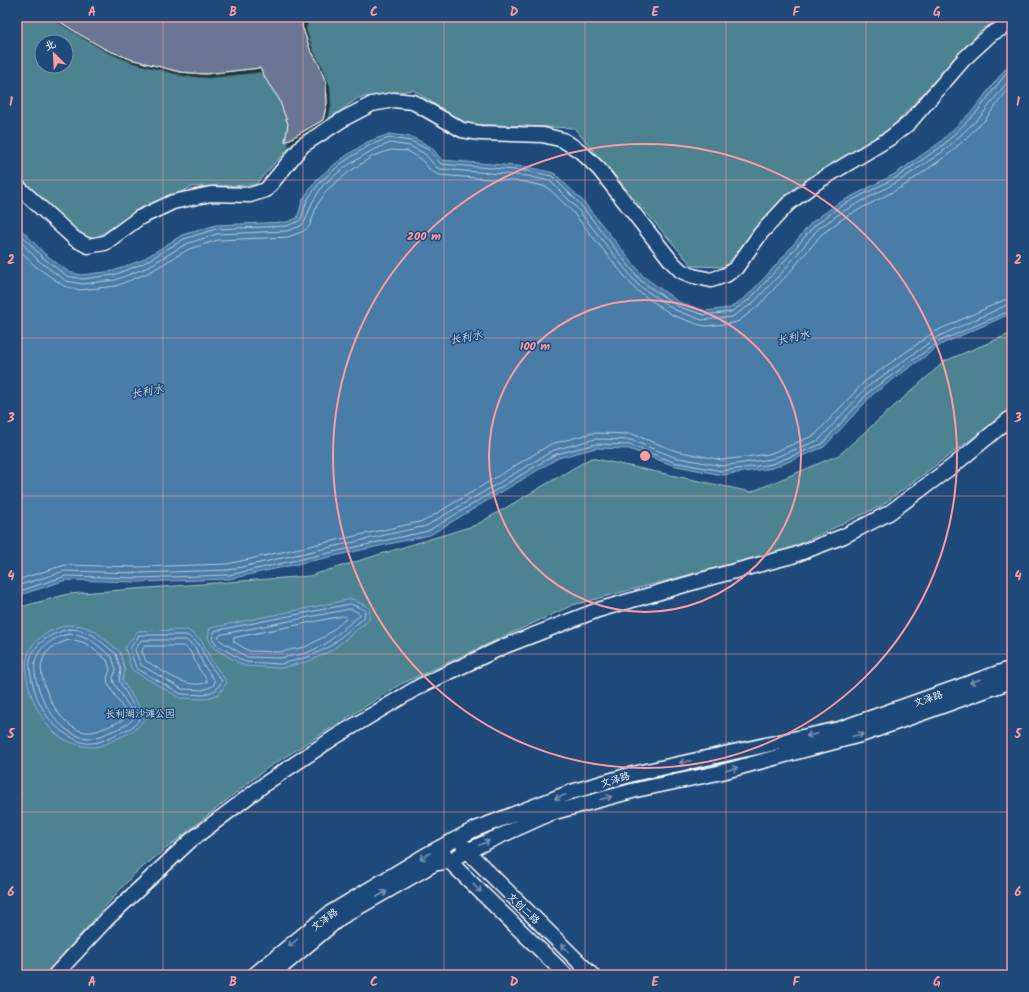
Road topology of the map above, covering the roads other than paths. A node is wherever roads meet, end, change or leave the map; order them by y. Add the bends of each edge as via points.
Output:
1 (1012, 23) edge
2 (17, 186) edge
3 (1012, 417) edge
4 (1012, 668) edge
5 (1012, 681) edge
6 (460, 838) junction
7 (440, 848) junction
8 (467, 851) junction
9 (450, 861) junction
10 (55, 975) edge
11 (254, 975) edge
12 (272, 975) edge
13 (566, 975) edge
14 (592, 975) edge

1 - 2 street via 991,34 964,59 909,123 890,138 817,182 788,204 761,233 736,268 726,276 711,280 693,276 676,267 599,168 580,151 562,140 543,134 480,133 462,130 413,102 394,100 372,104 345,118 303,145 266,190 250,195 211,194 173,202 139,218 105,243 88,246 75,239
3 - 10 street via 954,465 889,512 844,536 792,556 598,610 505,646 420,686 335,737 190,842 107,919
4 -> 6 street, 文泽路 via 839,729 634,774 571,792 473,830
8 -> 5 street, 文泽路 via 551,813 636,790 718,773 864,734
6 - 7 street, 文泽路
6 - 8 street, 文创二路
7 - 9 street, 文创二路
7 -> 11 street, 文泽路 via 330,913
8 - 9 street, 文泽路
14 -> 8 street, 文创二路
12 -> 9 street, 文泽路 via 340,918 434,864
9 -> 13 street, 文创二路

